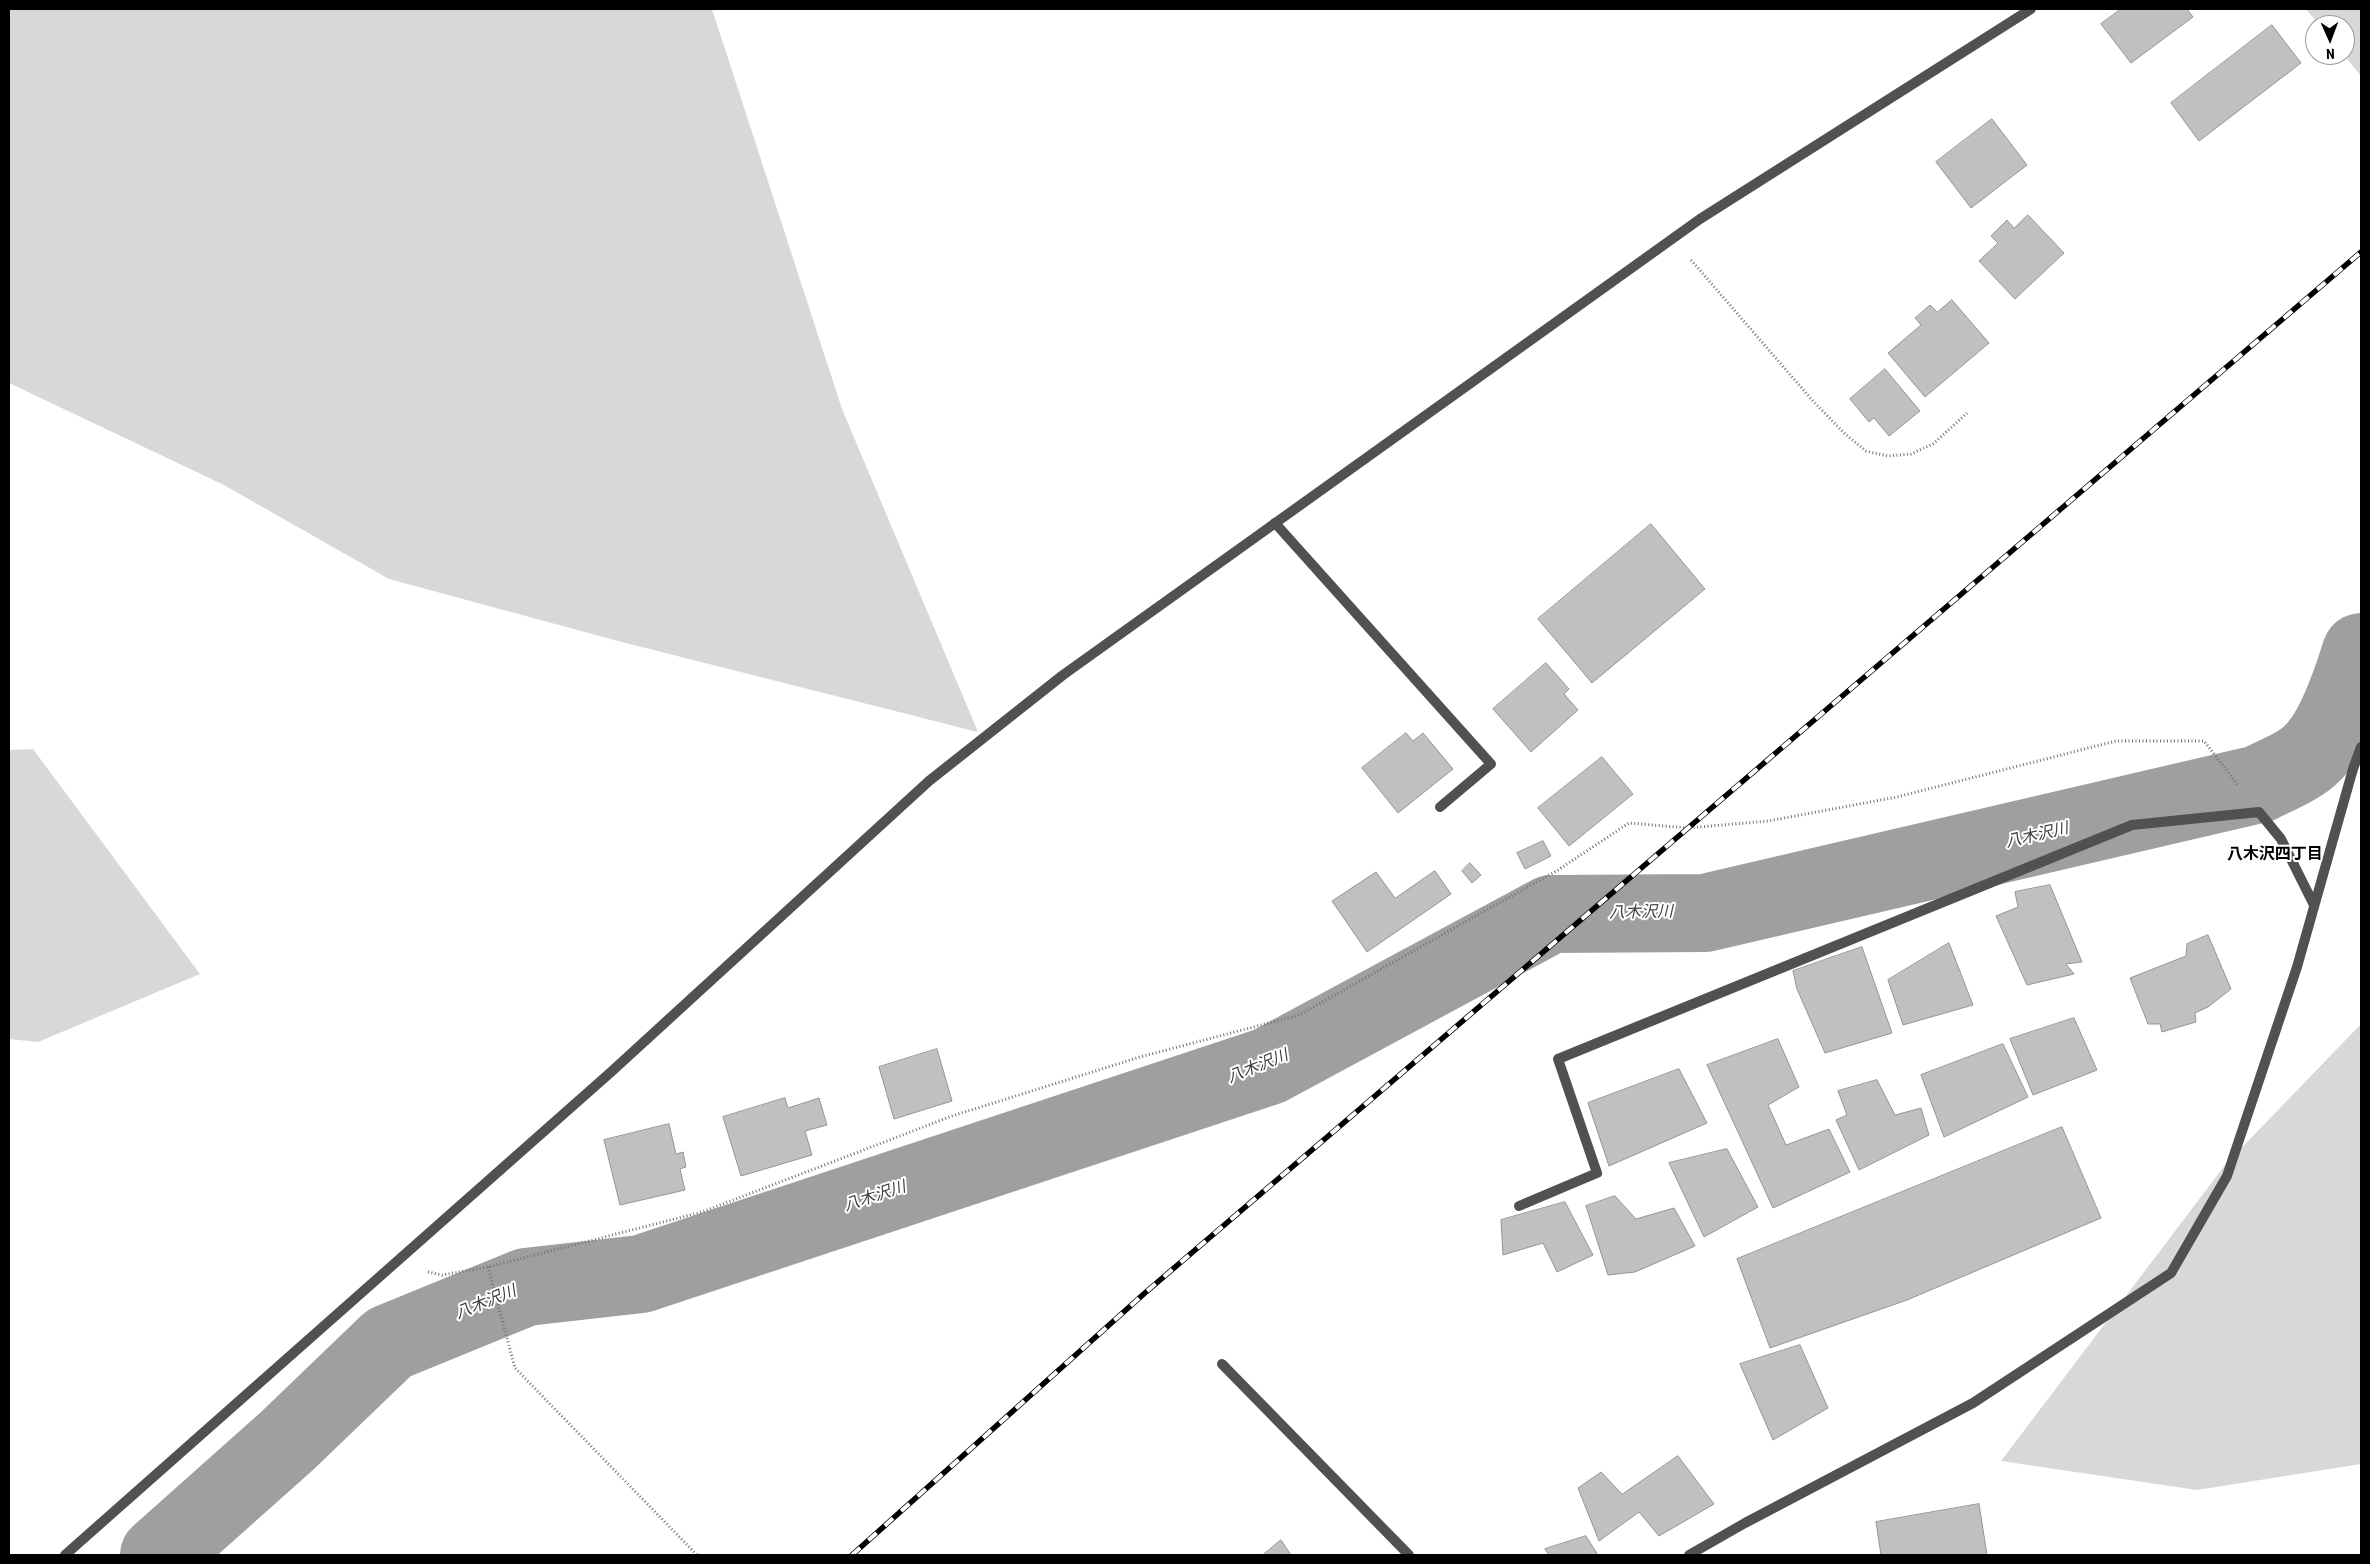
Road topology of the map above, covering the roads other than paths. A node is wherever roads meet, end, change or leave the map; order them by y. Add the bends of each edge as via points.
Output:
1 (2031, 9) edge
2 (1275, 523) junction
3 (2361, 748) edge
4 (1440, 807) dead end
5 (2314, 905) junction
6 (1519, 1206) dead end
7 (1222, 1364) dead end
8 (65, 1555) edge
9 (1408, 1555) edge
10 (1689, 1555) edge

1 - 2 street via 1700,219
2 - 4 street via 1491,764
2 - 8 street via 1063,675 929,782 618,1065
3 - 5 street
5 - 6 street via 2281,839 2259,812 2132,825 1558,1059 1597,1173
5 - 10 street via 2297,967 2227,1176 2170,1273 1973,1403
7 - 9 street

